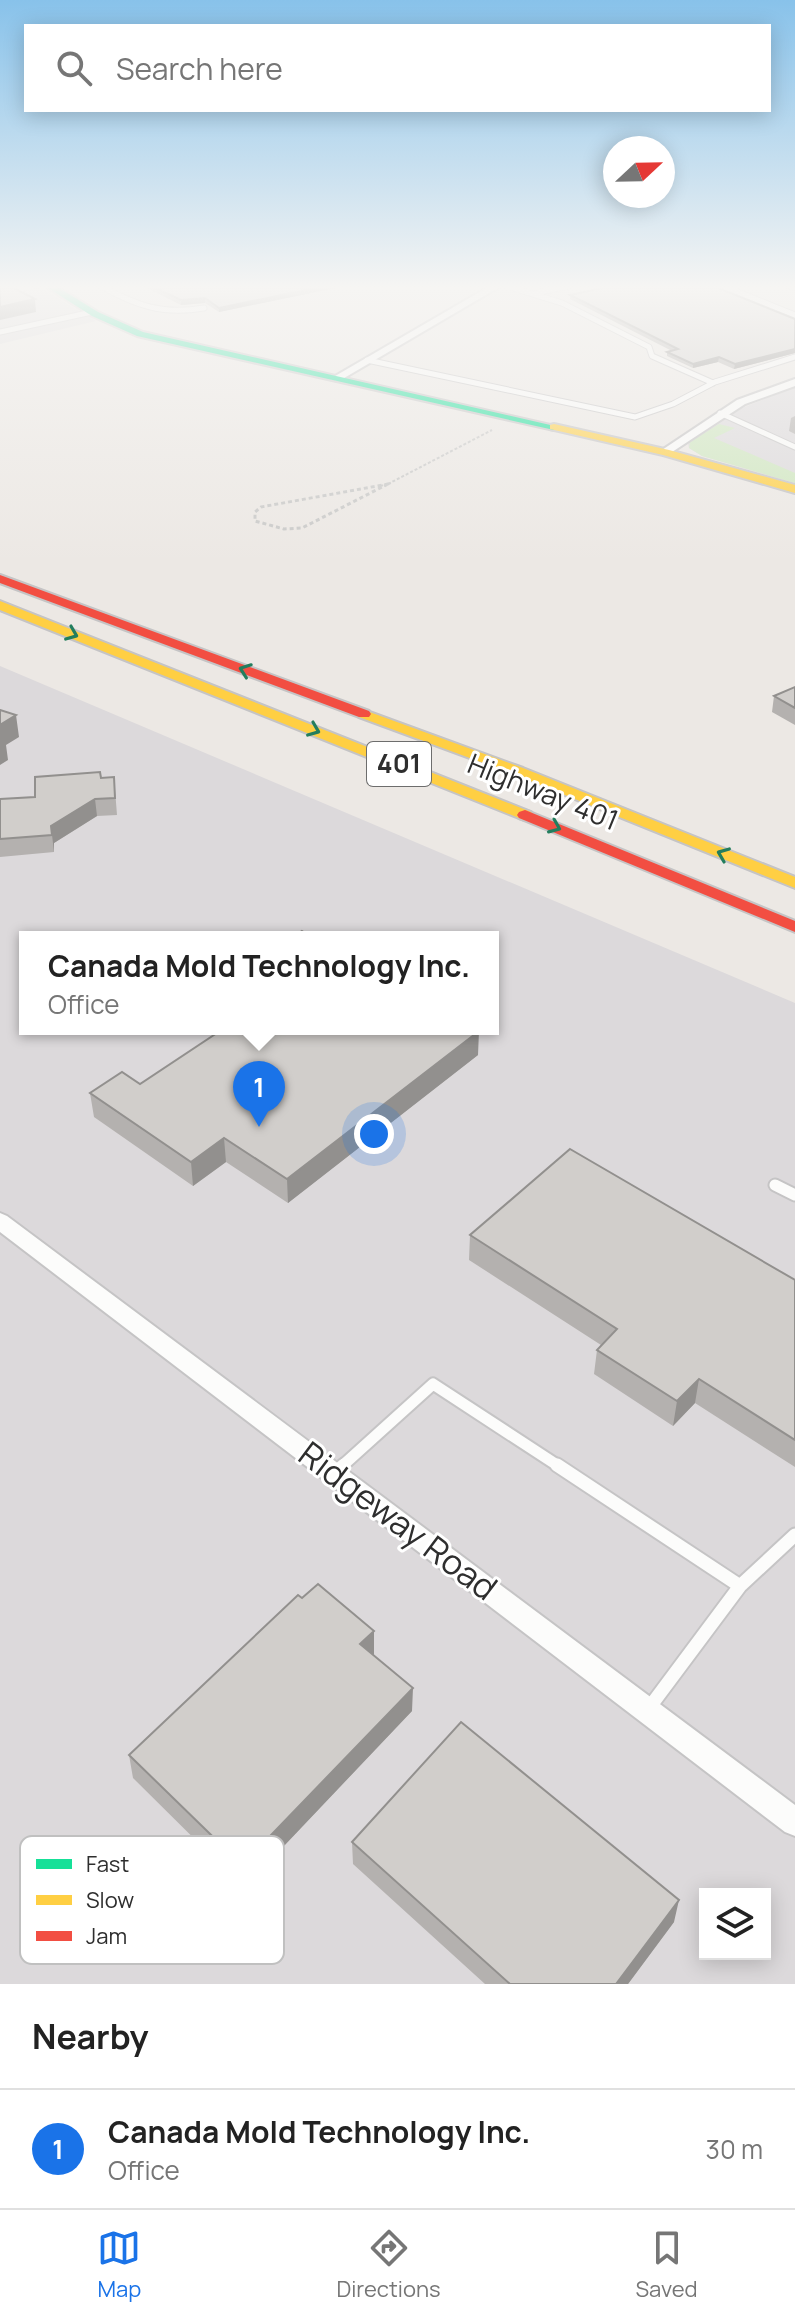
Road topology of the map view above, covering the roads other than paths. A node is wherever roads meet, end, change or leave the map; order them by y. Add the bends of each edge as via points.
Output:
1 (335, 379) edge
2 (454, 379) edge
3 (703, 379) edge
4 (727, 379) edge
5 (795, 382) edge
6 (713, 383) junction
7 (720, 413) junction
8 (795, 447) edge
9 (665, 452) junction
10 (795, 489) edge
11 (0, 579) edge
12 (0, 605) edge
13 (795, 883) edge
14 (795, 927) edge
15 (775, 1185) dead end
16 (795, 1195) edge
17 (0, 1221) edge
18 (334, 1474) junction
19 (795, 1535) edge
20 (740, 1586) junction
21 (647, 1710) junction
22 (795, 1822) edge

1 - 9 main road
2 - 6 lane via 635,417
3 - 6 lane
4 - 6 lane
5 - 7 street
7 - 8 lane
7 - 9 street
9 - 10 main road
13 -> 11 main road, Highway 401 / 401 via 518,771
12 -> 14 main road, Highway 401 / 401
15 - 16 lane
17 - 18 street, Ridgeway Road
18 - 20 lane via 433,1384
18 - 21 street, Ridgeway Road
19 - 20 lane
20 - 21 lane
21 - 22 street, Ridgeway Road

